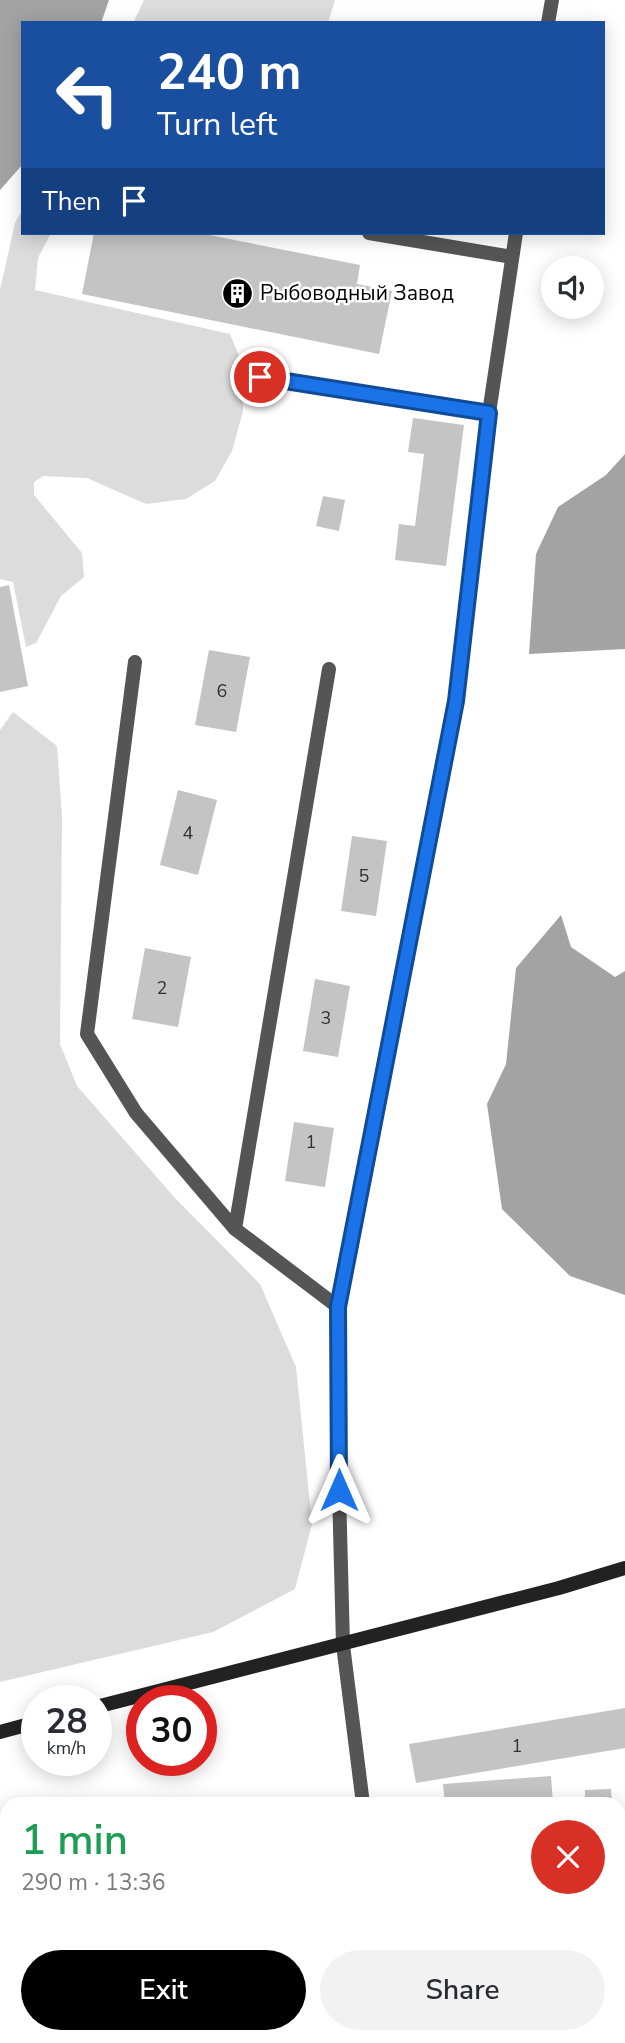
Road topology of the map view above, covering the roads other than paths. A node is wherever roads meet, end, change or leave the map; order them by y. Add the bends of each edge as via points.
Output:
1 (552, 0) edge
2 (548, 21) edge
3 (381, 235) edge
4 (516, 235) edge
5 (512, 257) junction
6 (260, 377) dead end
7 (489, 413) junction
8 (135, 663) dead end
9 (329, 668) dead end
10 (235, 1229) junction
11 (338, 1307) junction
12 (625, 1568) edge
13 (343, 1645) junction
14 (112, 1703) edge
15 (21, 1726) edge
16 (0, 1732) edge
17 (362, 1797) edge

1 - 2 street
3 - 5 street
4 - 5 street
5 - 7 street
6 - 7 street
7 - 11 street via 456,701
8 - 10 street via 87,1034 136,1113
9 - 10 street
10 - 11 street
11 - 13 street
12 - 13 main road
13 - 14 main road
13 - 17 street
15 - 16 main road

